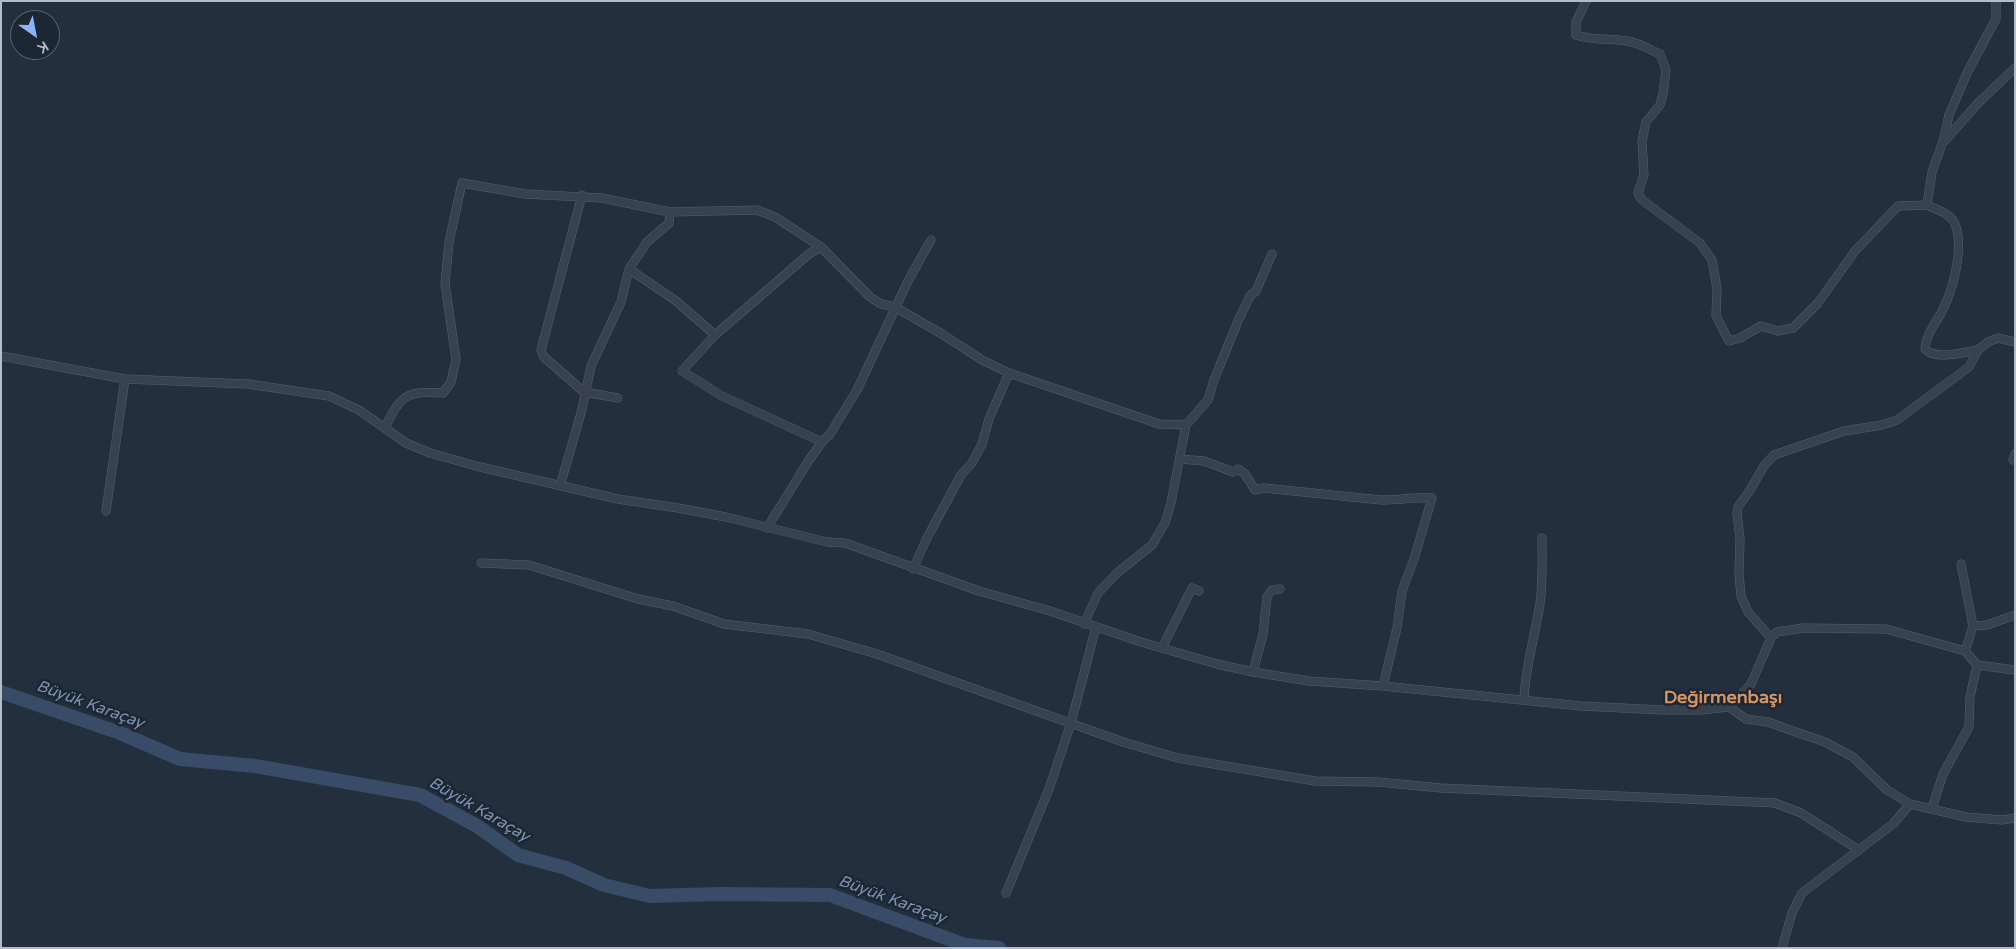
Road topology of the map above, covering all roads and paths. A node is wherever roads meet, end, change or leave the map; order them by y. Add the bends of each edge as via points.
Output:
1 (1586, 1) edge
2 (1996, 1) edge
3 (2015, 68) edge
4 (1942, 144) junction
5 (582, 195) junction
6 (1927, 205) junction
7 (670, 212) junction
8 (931, 240) dead end
9 (821, 247) junction
10 (1272, 254) dead end
11 (629, 270) junction
12 (895, 307) junction
13 (715, 335) junction
14 (2015, 342) edge
15 (1978, 350) junction
16 (1, 356) edge
17 (1009, 373) junction
18 (125, 379) junction
19 (584, 392) junction
20 (618, 398) dead end
21 (1186, 425) junction
22 (385, 427) junction
23 (822, 442) junction
24 (1180, 459) junction
25 (560, 486) junction
26 (106, 511) dead end
27 (767, 528) junction
28 (1542, 538) dead end
29 (481, 562) dead end
30 (1961, 564) dead end
31 (913, 569) junction
32 (1280, 589) dead end
33 (1199, 591) dead end
34 (2015, 615) edge
35 (1084, 624) junction
36 (1973, 626) junction
37 (1096, 627) junction
38 (1771, 638) junction
39 (1162, 648) junction
40 (1965, 651) junction
41 (1977, 665) junction
42 (2015, 670) edge
43 (1254, 672) junction
44 (1384, 686) junction
45 (1524, 700) junction
46 (1729, 707) junction
47 (1071, 723) junction
48 (1910, 804) junction
49 (1932, 808) junction
50 (2015, 818) edge
51 (1859, 850) junction
52 (1006, 893) dead end
53 (1782, 948) edge

1 - 6 street via 1576,22 1576,35 1586,39 1626,41 1660,54 1666,70 1663,94 1660,106 1646,122 1642,140 1644,175 1638,193 1642,200 1700,243 1712,260 1717,289 1716,316 1729,341 1761,326 1778,332 1793,328 1818,303 1854,251 1898,206
2 - 4 street via 1996,19 1964,80 1949,115
3 - 4 street
4 - 6 street via 1932,172
5 - 7 street
5 - 19 street via 541,350 544,357
5 - 22 street via 525,194 462,182 449,242 446,284 456,359 451,382 443,393 417,392 404,399
6 - 15 street via 1947,214 1955,224 1958,255 1952,287 1940,317 1926,339 1925,348 1930,354 1940,356
7 - 9 street via 758,210 775,217
7 - 11 street via 668,223 647,242
8 - 12 street
9 - 12 street via 870,297
9 - 13 street
10 - 21 street via 1238,321 1208,400
11 - 13 street via 676,301
11 - 19 street via 621,302 590,366
12 - 17 street
12 - 23 street via 857,390
13 - 23 street via 682,371 722,396
14 - 15 street via 1998,338
15 - 38 street via 1969,367 1897,420 1844,431 1774,455 1766,462 1737,513 1741,596 1748,612
16 - 18 street
17 - 21 street via 1160,424
17 - 31 street via 989,418 982,444 961,475
18 - 22 street via 248,384 329,396
18 - 26 street
19 - 20 street
19 - 25 street
21 - 24 street
22 - 25 street via 406,443 430,453
23 - 27 street
24 - 35 street via 1171,503 1159,533 1152,545 1098,593
24 - 44 street via 1204,461 1233,472 1238,469 1255,490 1264,488 1381,500 1432,498 1402,591
25 - 27 street via 726,517
27 - 31 street via 827,542 846,543
28 - 45 street via 1540,603
29 - 47 street via 529,565 724,624 808,634 877,654
30 - 36 street
31 - 35 street
32 - 43 street via 1272,590 1267,597
33 - 39 street via 1192,588
34 - 36 street via 1987,625
35 - 37 street
36 - 40 street
37 - 39 street
37 - 47 street
38 - 40 street via 1777,632 1803,628 1886,629
38 - 46 street via 1751,684
39 - 43 street
40 - 41 street
41 - 42 street
41 - 49 street via 1970,697 1969,727 1943,774
43 - 44 street via 1309,681
44 - 45 street
45 - 46 street via 1663,710
46 - 48 street via 1746,719 1768,722 1825,742 1853,757 1887,790
47 - 51 street via 1178,758 1315,782 1378,782 1441,788 1775,803 1801,813
47 - 52 street via 1049,789
48 - 49 street
48 - 51 street via 1893,824
49 - 50 street via 1966,817
51 - 53 street via 1802,893 1792,913

